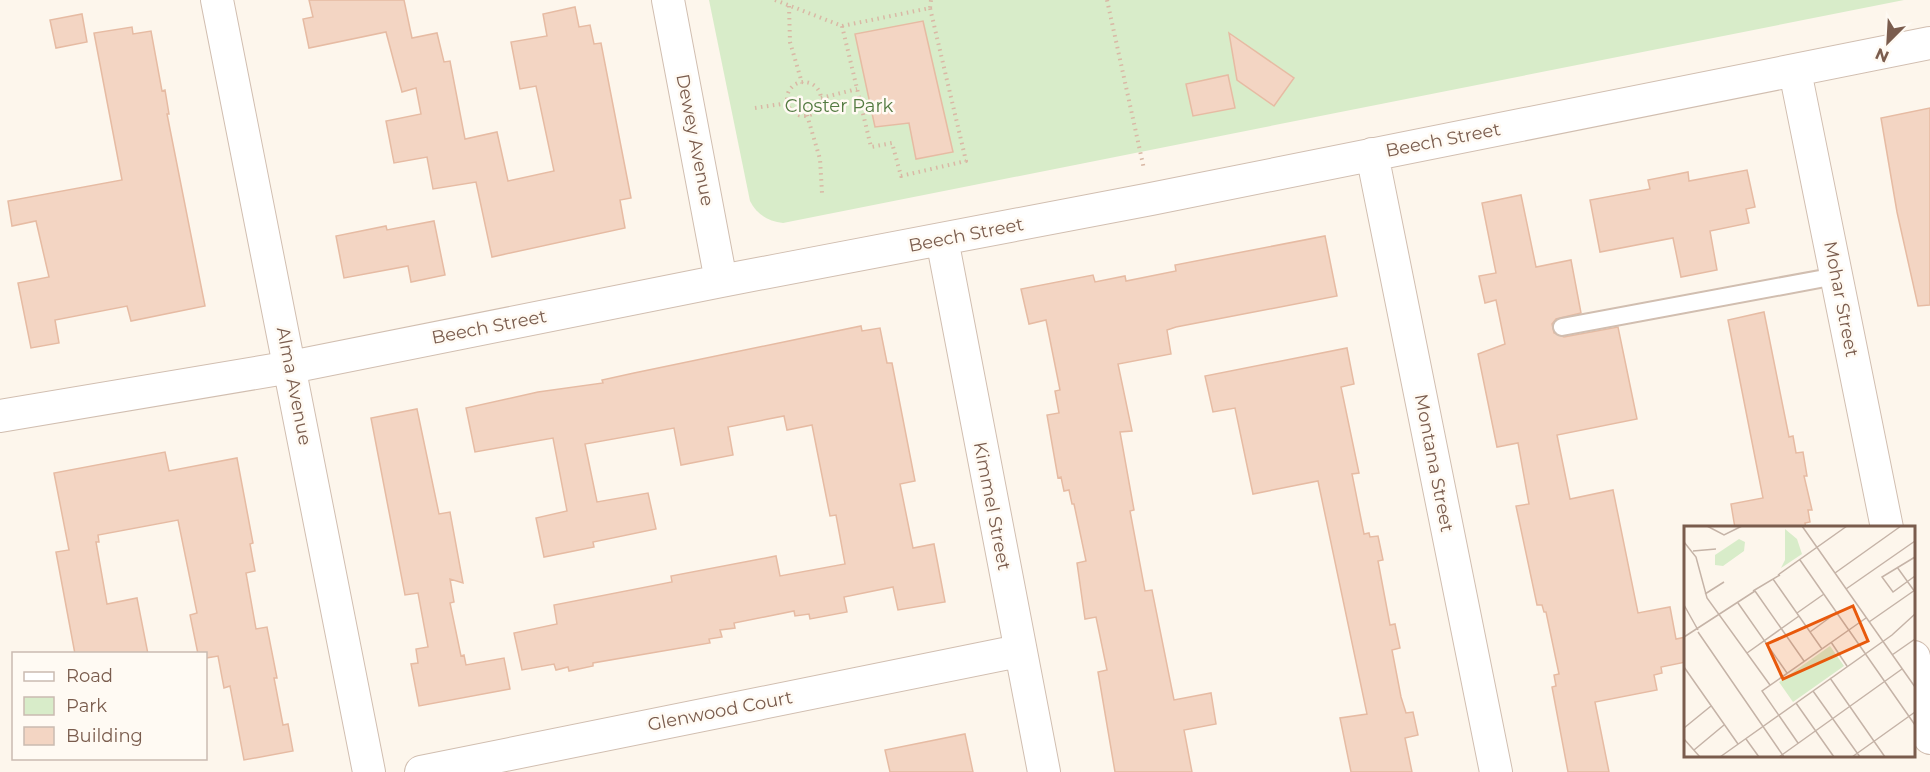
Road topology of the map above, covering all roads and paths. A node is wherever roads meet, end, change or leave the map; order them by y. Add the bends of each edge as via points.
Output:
1 (217, 0) edge
2 (668, 0) edge
3 (775, 0) edge
4 (931, 0) edge
5 (1107, 0) edge
6 (789, 6) junction
7 (930, 8) junction
8 (842, 26) junction
9 (1930, 42) edge
10 (1794, 71) junction
11 (802, 83) junction
12 (857, 89) junction
13 (821, 98) junction
14 (788, 103) junction
15 (755, 108) dead end
16 (807, 116) junction
17 (1372, 154) junction
18 (822, 193) dead end
19 (1151, 200) junction
20 (942, 239) junction
21 (1836, 276) junction
22 (721, 280) junction
23 (1562, 327) dead end
24 (291, 367) junction
25 (0, 416) edge
26 (1887, 526) edge
27 (1019, 651) junction
28 (1915, 662) edge
29 (1930, 738) edge
30 (369, 772) edge
31 (421, 772) edge
32 (1044, 772) edge
33 (1496, 772) edge

1 - 24 street, Alma Avenue
2 - 22 street, Dewey Avenue
3 - 6 path
4 - 7 path
5 - 19 path
6 - 8 path
6 - 11 path via 790,42
7 - 8 path
7 - 12 path via 966,161 901,176 892,142 871,147
8 - 12 path
9 - 10 street, Beech Street
10 - 17 street, Beech Street
10 - 21 street, Mohar Street
11 - 13 path via 812,84
11 - 14 path via 789,92
12 - 13 path
13 - 16 path via 819,108
14 - 15 path
14 - 16 path via 794,112
16 - 18 path via 820,159
17 - 19 street, Beech Street
17 - 33 street, Montana Street
19 - 20 street, Beech Street
20 - 22 street, Beech Street
20 - 27 street, Kimmel Street
21 - 23 lane
21 - 26 street, Mohar Street
22 - 24 street, Beech Street
24 - 25 street, Beech Street
24 - 30 street, Alma Avenue
27 - 31 street, Glenwood Court
27 - 32 street, Kimmel Street
28 - 29 street

